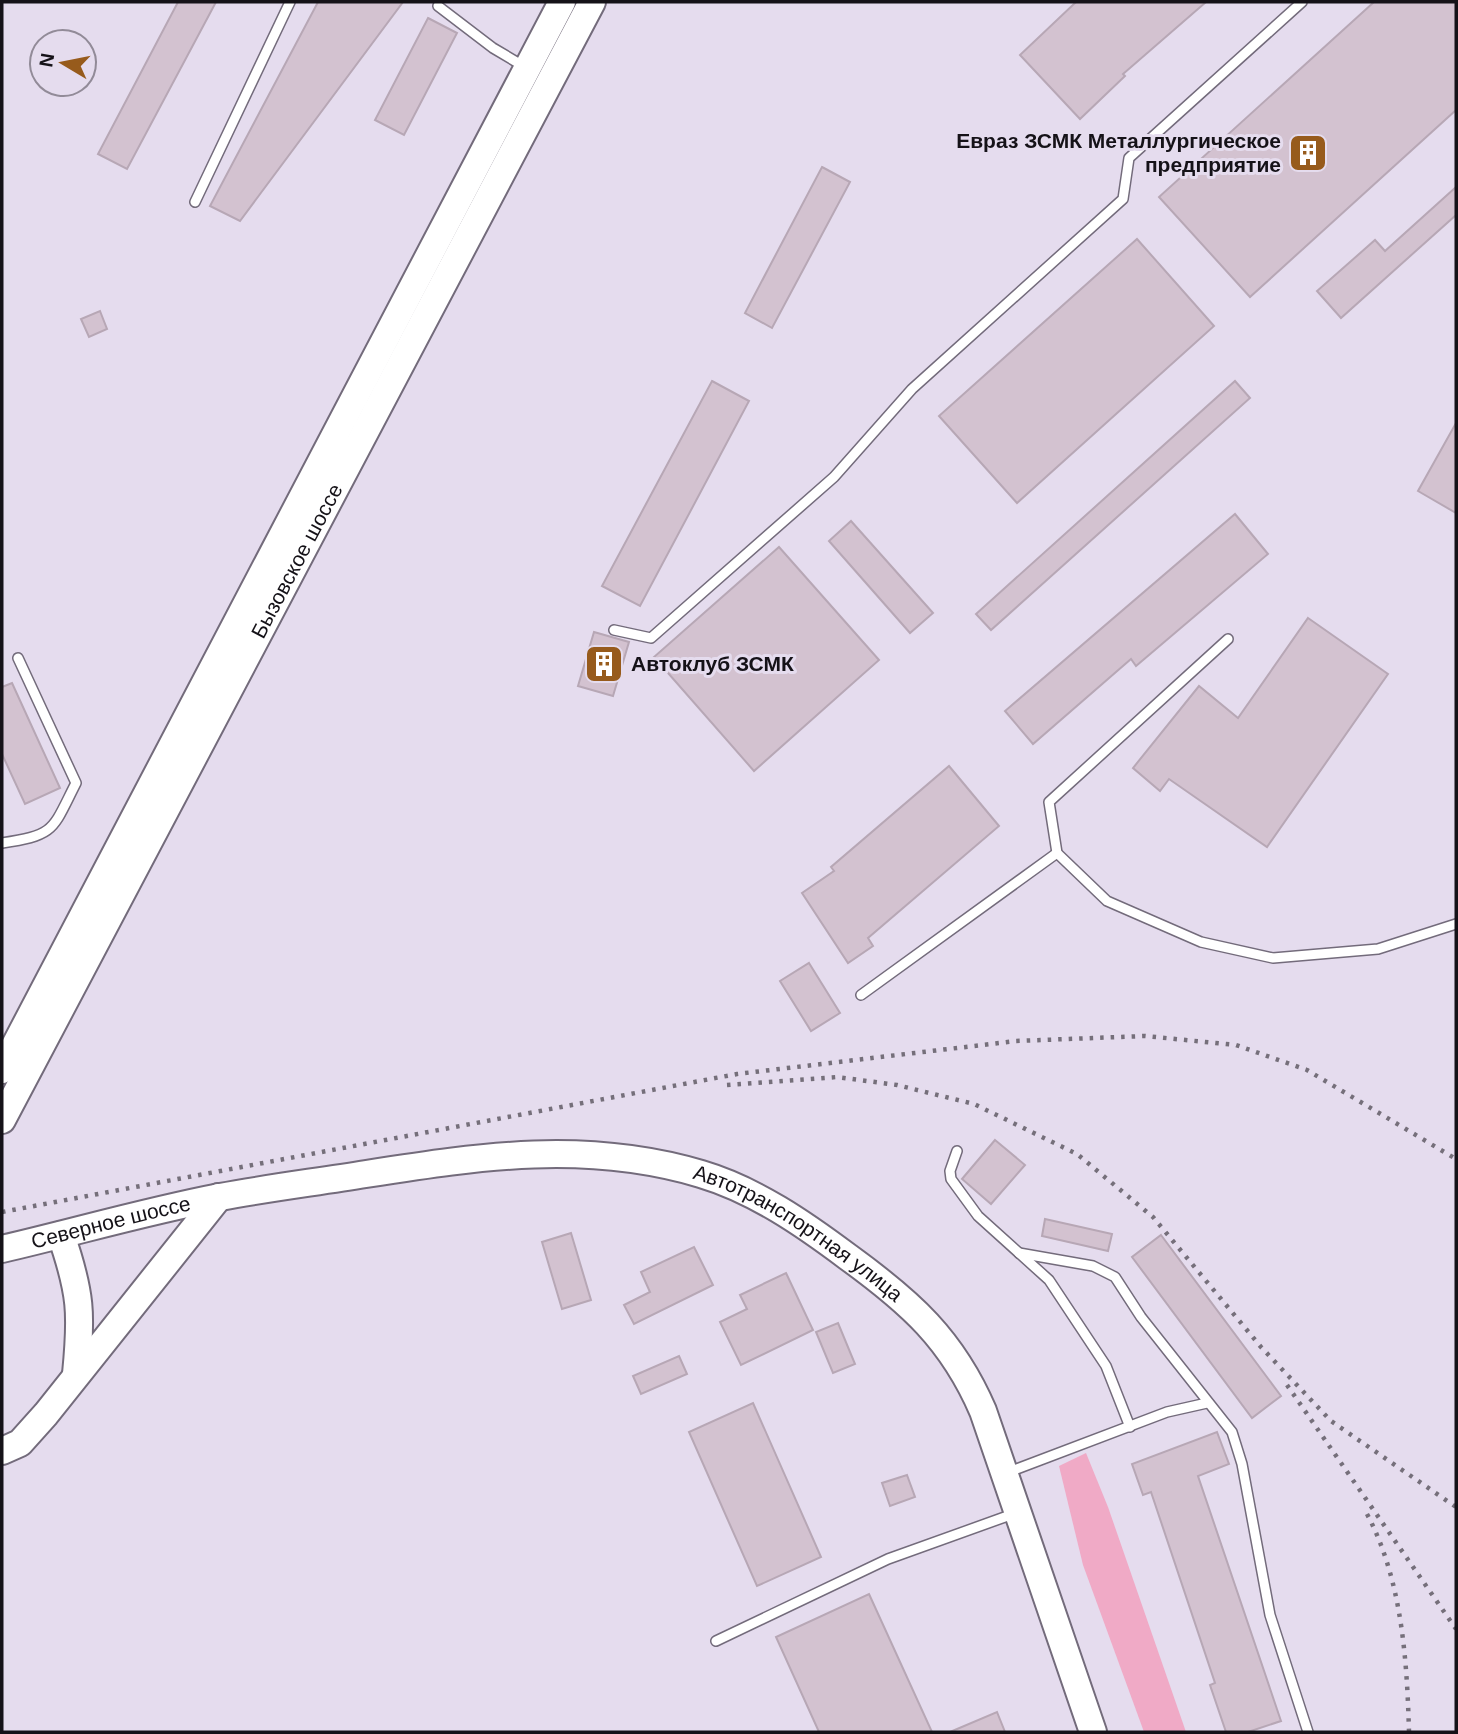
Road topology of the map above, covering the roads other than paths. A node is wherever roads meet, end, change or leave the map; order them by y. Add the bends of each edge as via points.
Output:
1 (290, 2) edge
2 (562, 2) edge
3 (592, 2) edge
4 (1302, 2) edge
5 (436, 3) edge
6 (526, 68) junction
7 (195, 202) dead end
8 (614, 630) dead end
9 (1228, 639) dead end
10 (19, 658) dead end
11 (2, 843) edge
12 (1057, 853) junction
13 (1456, 924) edge
14 (861, 995) dead end
15 (2, 1070) edge
16 (2, 1120) edge
17 (957, 1151) dead end
18 (219, 1197) junction
19 (61, 1236) junction
20 (2, 1249) edge
21 (1019, 1253) junction
22 (76, 1374) junction
23 (1207, 1403) junction
24 (1130, 1427) junction
25 (2, 1451) edge
26 (1004, 1474) junction
27 (1018, 1513) junction
28 (716, 1641) dead end
29 (1093, 1732) edge
30 (1308, 1732) edge

1 - 7 lane
2 - 6 main road, Бызовское шоссе
3 - 16 main road, Бызовское шоссе
4 - 8 lane via 1129,158 1123,198 912,389 834,477 651,638
5 - 6 lane
6 - 15 main road, Бызовское шоссе
9 - 12 lane via 1049,802
10 - 11 lane via 76,783 54,825 37,838
12 - 13 lane via 1107,901 1201,942 1273,958 1377,949
12 - 14 lane
17 - 21 lane via 951,1179 978,1216
18 - 19 main road, Северное шоссе
18 - 22 main road
18 - 26 main road, Автотранспортная улица via 473,1157 529,1153 616,1155 702,1174 792,1217 922,1318 961,1363
19 - 20 main road, Северное шоссе
19 - 22 main road via 78,1284 81,1321
21 - 23 lane via 1093,1266 1115,1276
21 - 24 lane via 1049,1280 1106,1366
22 - 25 main road via 20,1443
23 - 24 lane
23 - 30 lane via 1232,1432 1242,1464 1270,1615
24 - 26 lane
26 - 27 main road, Автотранспортная улица
27 - 28 lane via 888,1559
27 - 29 main road, Автотранспортная улица

